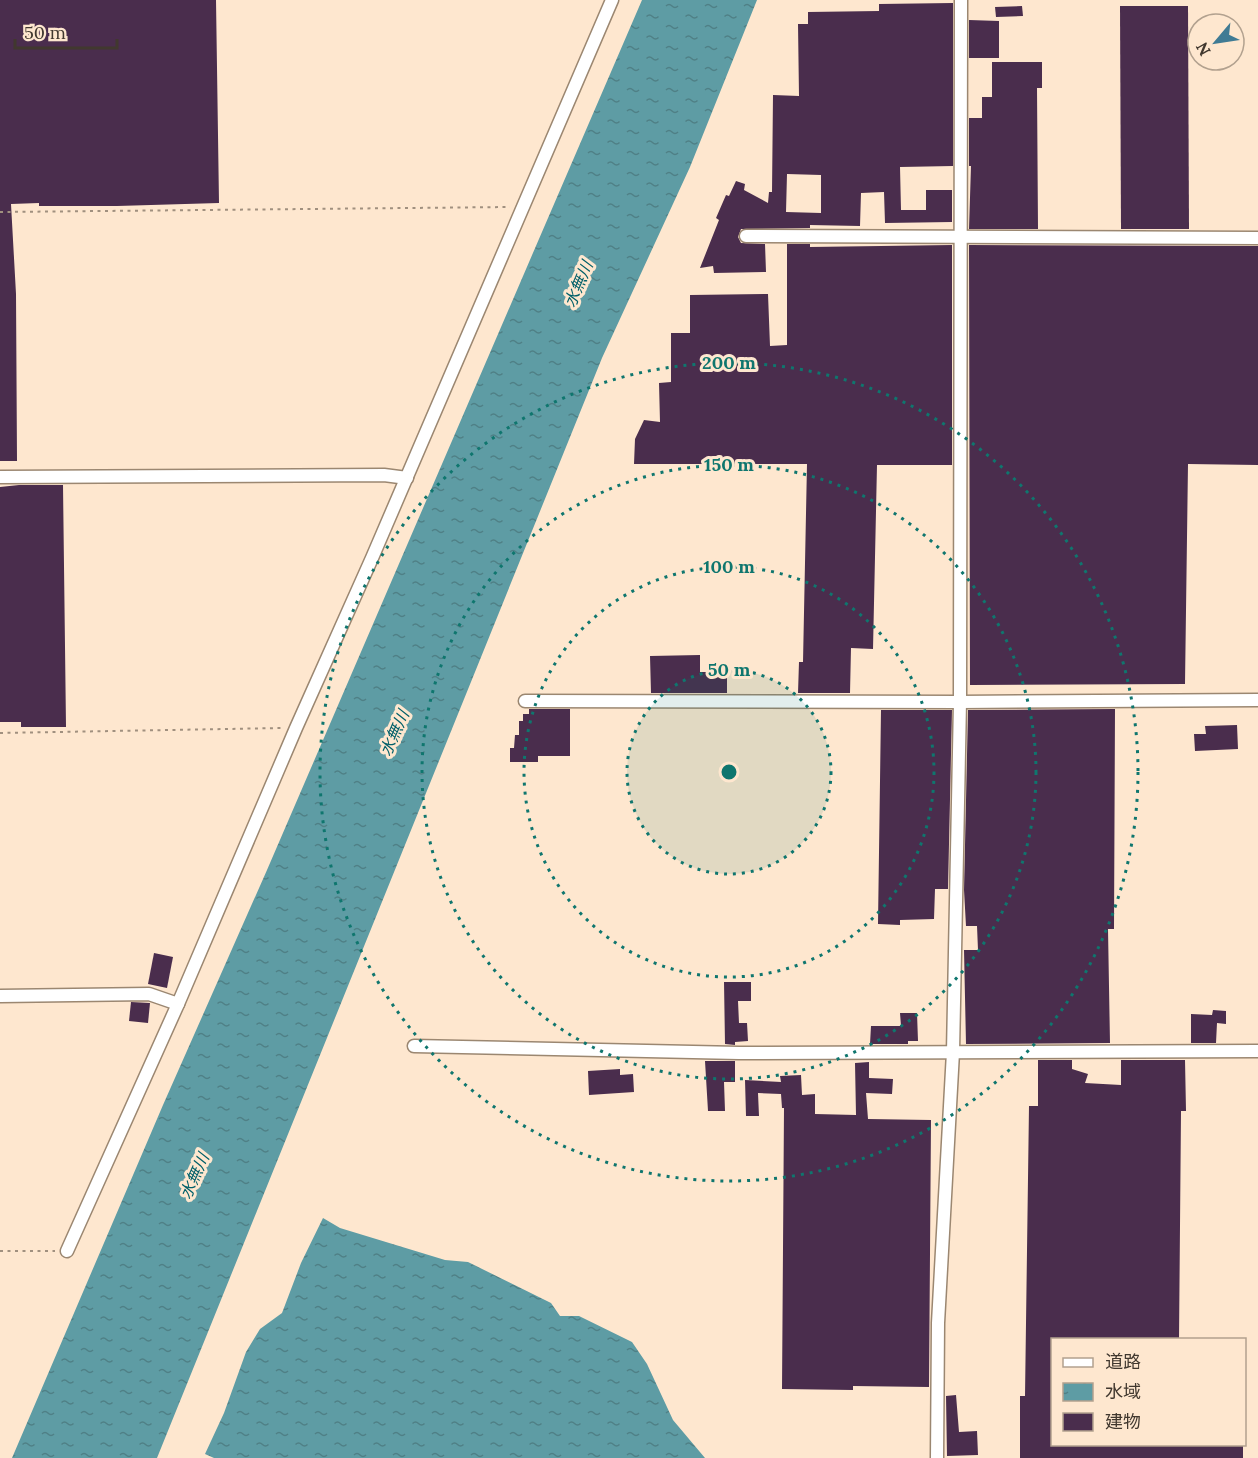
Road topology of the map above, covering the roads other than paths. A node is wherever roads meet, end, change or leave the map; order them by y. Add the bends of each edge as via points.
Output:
1 (612, 0) edge
2 (961, 0) edge
3 (746, 236) dead end
4 (962, 237) junction
5 (1258, 238) edge
6 (0, 477) edge
7 (406, 478) junction
8 (1258, 700) edge
9 (525, 701) dead end
10 (960, 702) junction
11 (0, 996) edge
12 (178, 1004) junction
13 (414, 1046) dead end
14 (1258, 1051) edge
15 (953, 1052) junction
16 (67, 1251) road end
17 (937, 1458) edge

1 - 7 street
2 - 4 street
3 - 4 street
4 - 5 street
4 - 10 street
6 - 7 street
7 - 12 street
8 - 10 street
9 - 10 street
10 - 15 street
11 - 12 street via 149,994
12 - 16 street
13 - 15 street via 739,1053
14 - 15 street
15 - 17 street via 938,1323

